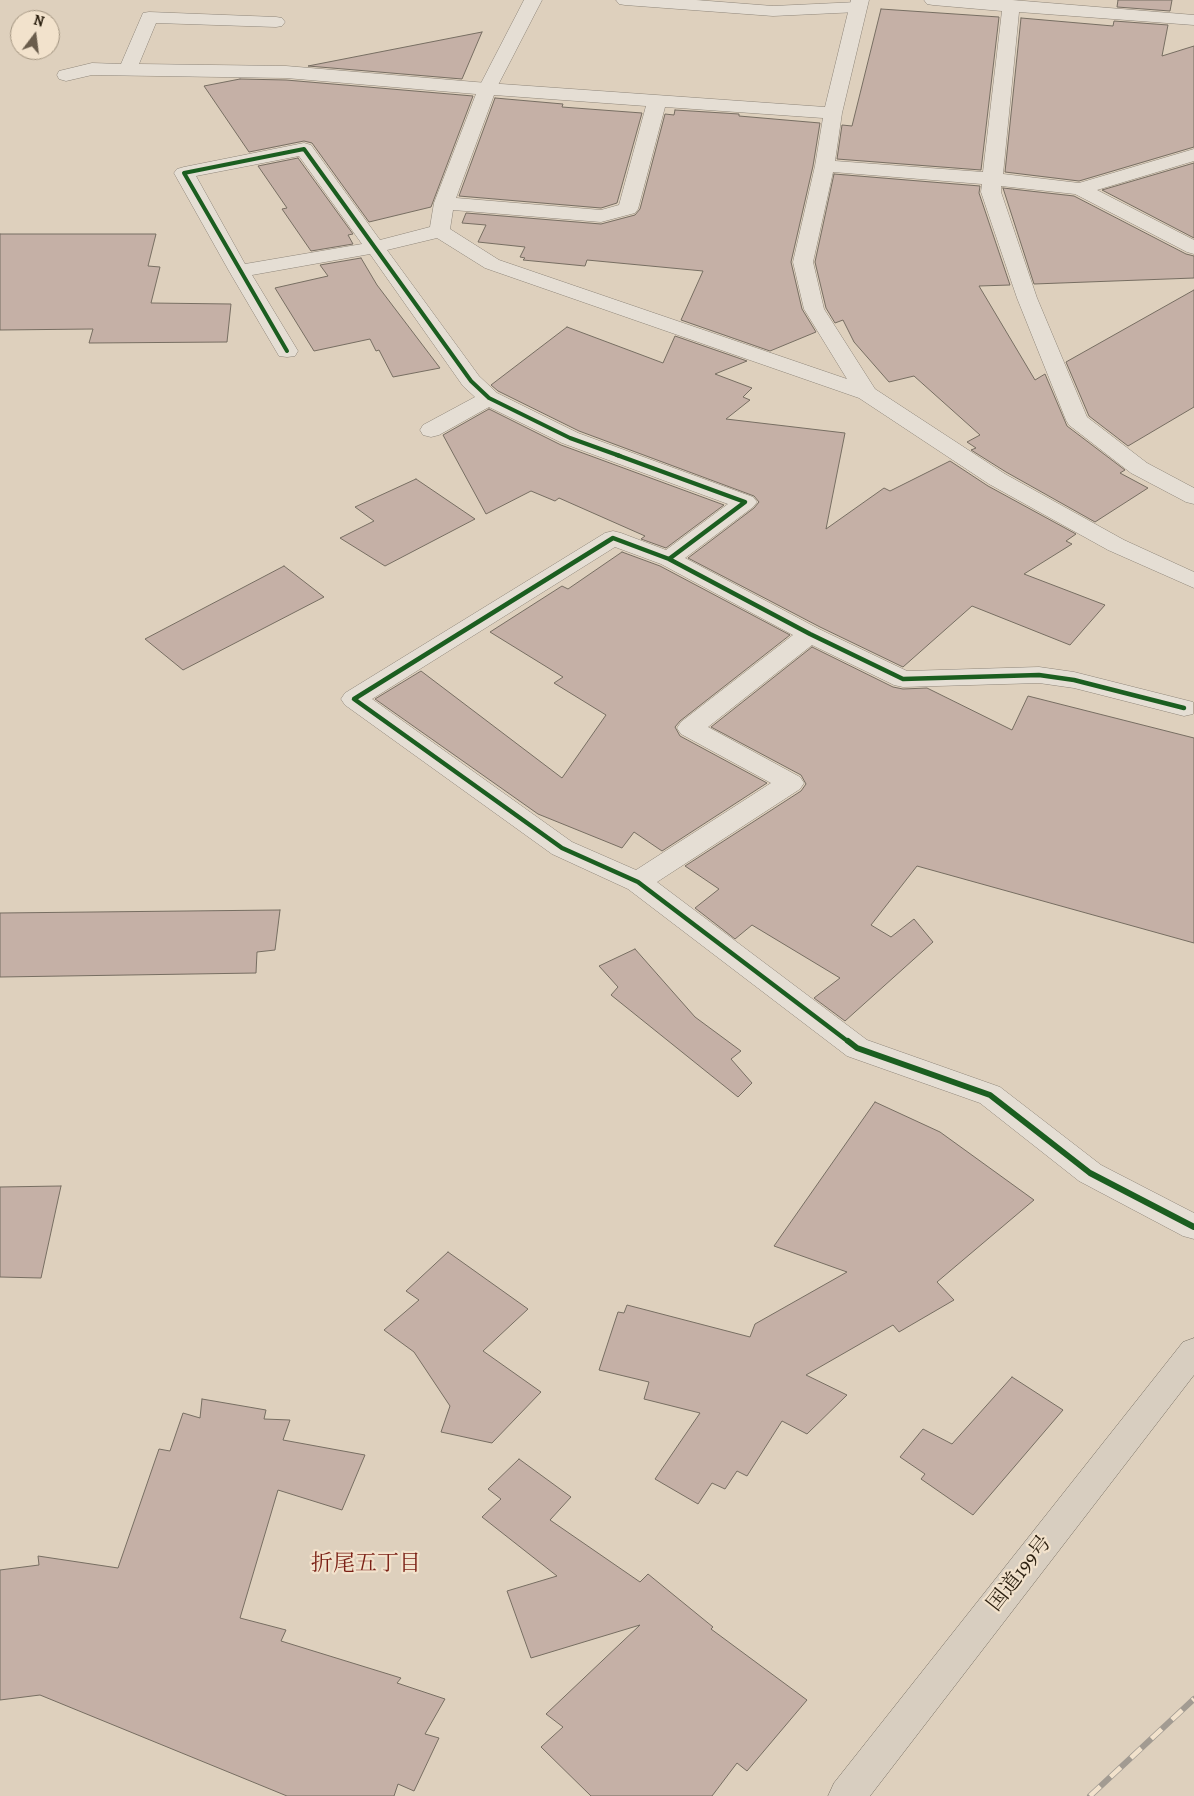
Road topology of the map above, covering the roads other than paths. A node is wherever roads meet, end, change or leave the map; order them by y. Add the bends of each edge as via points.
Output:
1 (533, 0) edge
2 (625, 0) edge
3 (933, 0) edge
4 (688, 2) edge
5 (859, 3) edge
6 (1052, 4) edge
7 (1011, 5) junction
8 (1193, 11) edge
9 (276, 22) dead end
10 (128, 70) junction
11 (66, 75) dead end
12 (486, 89) junction
13 (656, 101) junction
14 (833, 113) junction
15 (1194, 155) edge
16 (825, 166) junction
17 (992, 179) junction
18 (1080, 189) junction
19 (444, 203) junction
20 (440, 231) junction
21 (376, 247) junction
22 (1194, 248) edge
23 (239, 271) junction
24 (287, 351) dead end
25 (867, 393) junction
26 (489, 398) junction
27 (431, 430) dead end
28 (1194, 497) edge
29 (669, 559) junction
30 (1194, 581) edge
31 (810, 634) junction
32 (1184, 708) dead end
33 (638, 882) junction
34 (1194, 1227) edge
35 (1194, 1351) edge
36 (847, 1796) edge

1 - 12 street
2 - 4 street
3 - 7 street
4 - 5 street via 773,11 823,10
5 - 14 street
6 - 7 street
6 - 8 street
7 - 17 street
9 - 10 street via 149,18
10 - 11 street via 92,70
10 - 12 street via 286,72
12 - 13 street
12 - 19 street
13 - 14 street
13 - 19 street via 628,209 600,216
14 - 16 street
15 - 18 street
16 - 17 street
16 - 25 street via 803,262 814,309
17 - 18 street
17 - 28 street via 991,192 1027,298 1077,420 1139,468
18 - 22 street
19 - 20 street
20 - 21 street
20 - 25 street via 492,264
21 - 23 street
21 - 23 street via 304,149 184,173
21 - 26 street via 471,381
23 - 24 street
25 - 30 street via 997,479 1116,545
26 - 27 street
26 - 29 street via 570,438 745,502
29 - 31 street
29 - 33 street via 613,538 354,699 562,848
31 - 32 street via 903,679 1039,675 1074,680
31 - 33 street via 690,728 791,783
33 - 34 street via 857,1048 990,1095 1090,1173
35 - 36 highway, 国道199号

